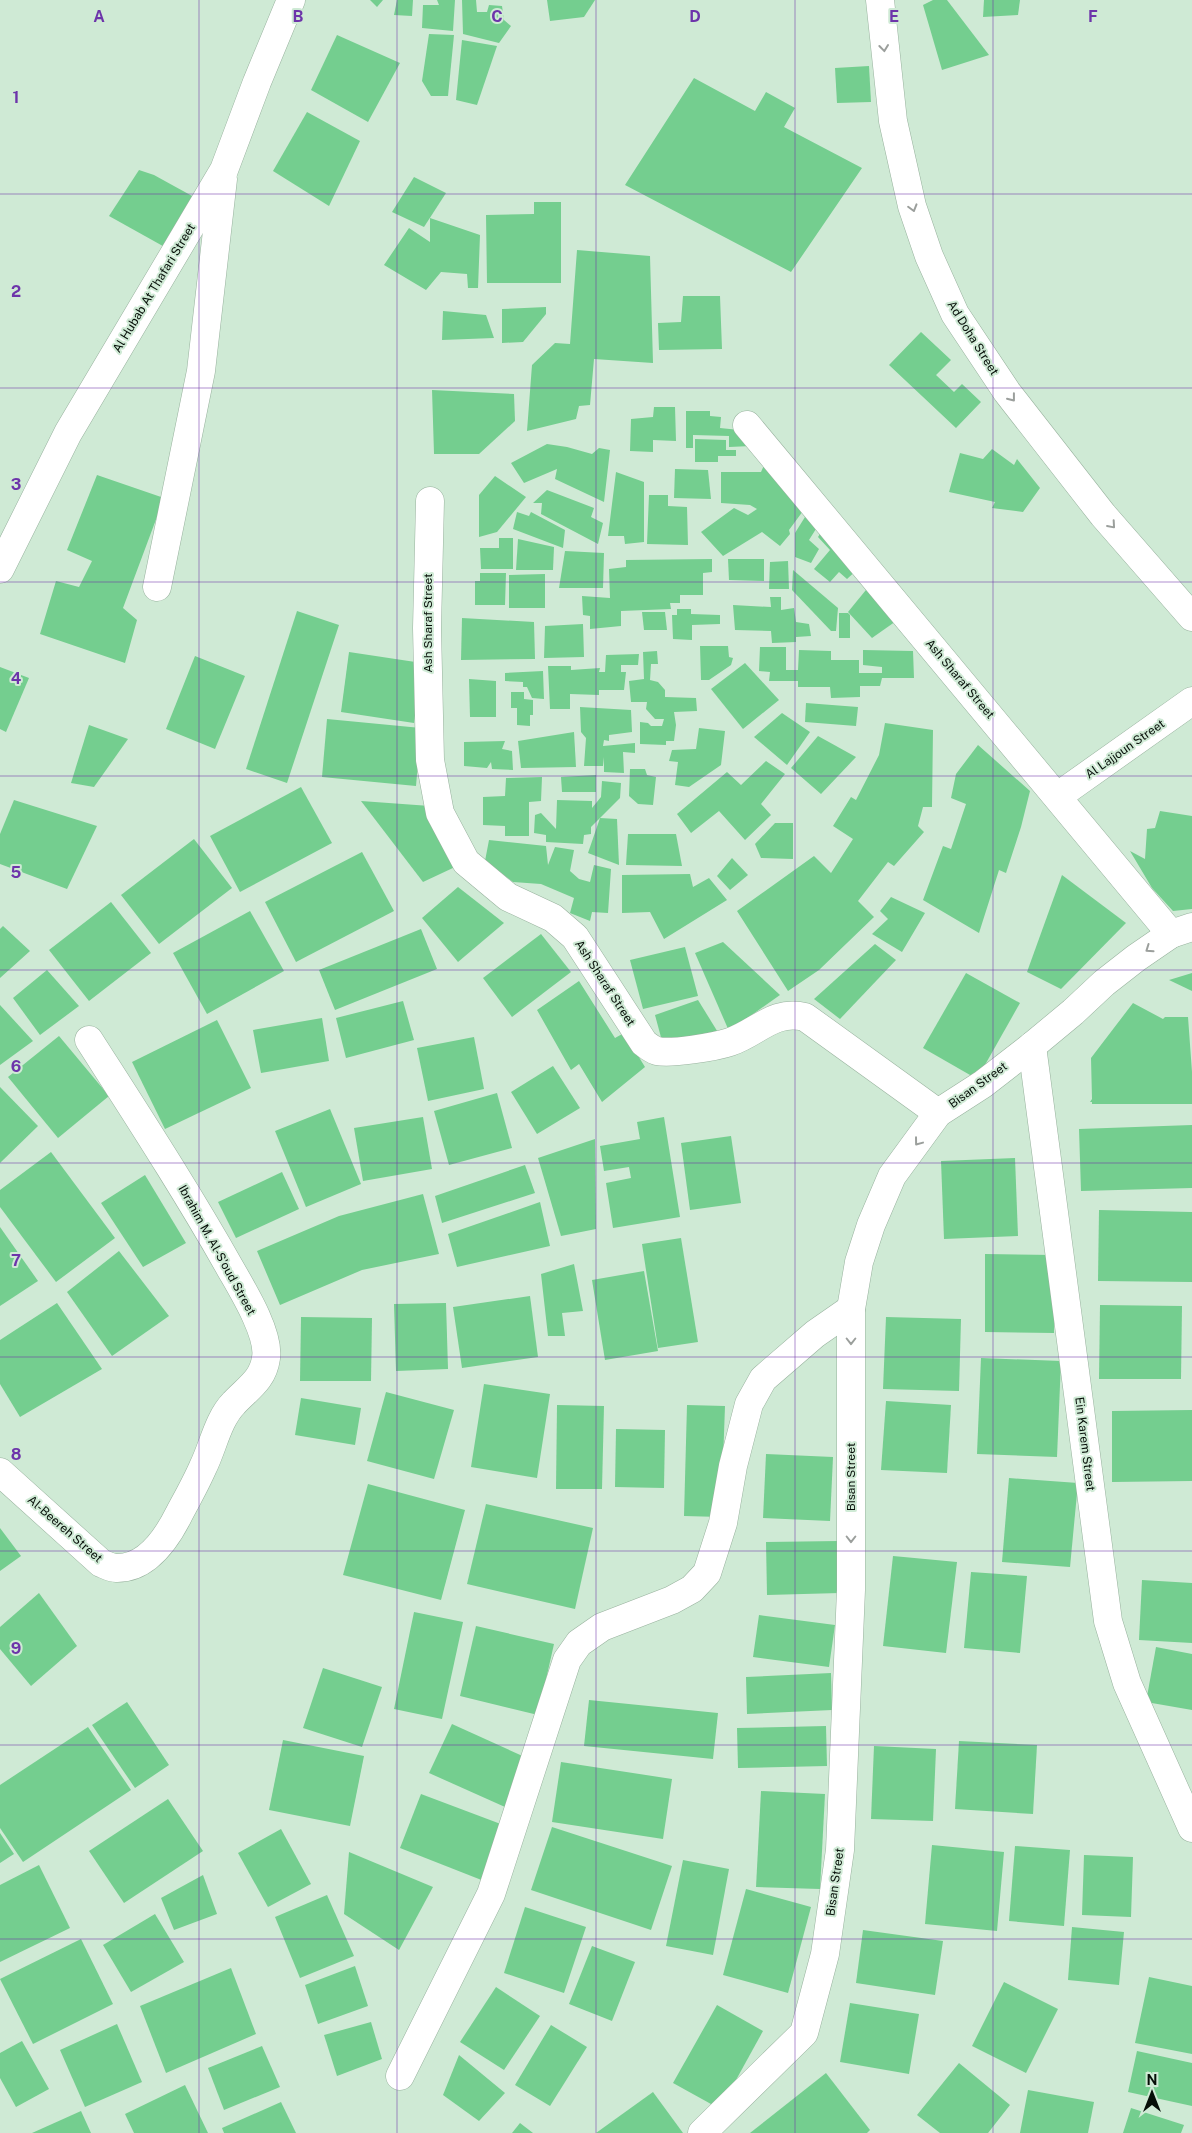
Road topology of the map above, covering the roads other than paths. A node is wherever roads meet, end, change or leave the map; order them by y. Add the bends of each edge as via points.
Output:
1 (291, 0) edge
2 (880, 0) edge
3 (224, 170) junction
4 (747, 425) dead end
5 (430, 501) dead end
6 (0, 569) edge
7 (157, 587) dead end
8 (1192, 616) edge
9 (1192, 702) edge
10 (1058, 796) junction
11 (1182, 930) edge
12 (89, 1040) dead end
13 (1032, 1046) junction
14 (938, 1114) junction
15 (851, 1308) junction
16 (0, 1472) edge
17 (160, 1544) joint
18 (1192, 1828) edge
19 (400, 2076) dead end
20 (702, 2133) edge

1 - 3 street, Al Hubab At Thafari Street
2 -> 8 street, Ad Doha Street via 893,121 912,206 929,256 955,314 1007,392 1103,515
3 - 6 street, Al Hubab At Thafari Street via 68,433
3 - 7 street via 201,371
4 - 10 street, Ash Sharaf Street
5 - 14 street, Ash Sharaf Street via 427,628 430,760 440,813 466,862 508,897 553,918 575,937 650,1048 659,1051 690,1050 730,1042 784,1015 805,1017
9 - 10 street, Al Lajjoun Street
10 - 11 street, Ash Sharaf Street
11 -> 13 street, Bisan Street via 1104,983
12 - 17 street, Ibrahim M. Al-S'oud Street via 202,1219 250,1304 264,1339 267,1357 262,1375 233,1403 224,1417 199,1476
13 - 14 street, Bisan Street
13 - 18 street, Ein Karem Street via 1108,1621 1127,1683
14 -> 15 street, Bisan Street via 892,1176 859,1262
15 - 19 street via 763,1379 749,1404 723,1523 707,1573 692,1589 672,1600 602,1627 579,1643 567,1660 491,1894
15 -> 20 street, Bisan Street via 850,1600 840,1850 824,1954 804,2032
16 - 17 street, Al-Beereh Street via 101,1563 114,1568 127,1566

